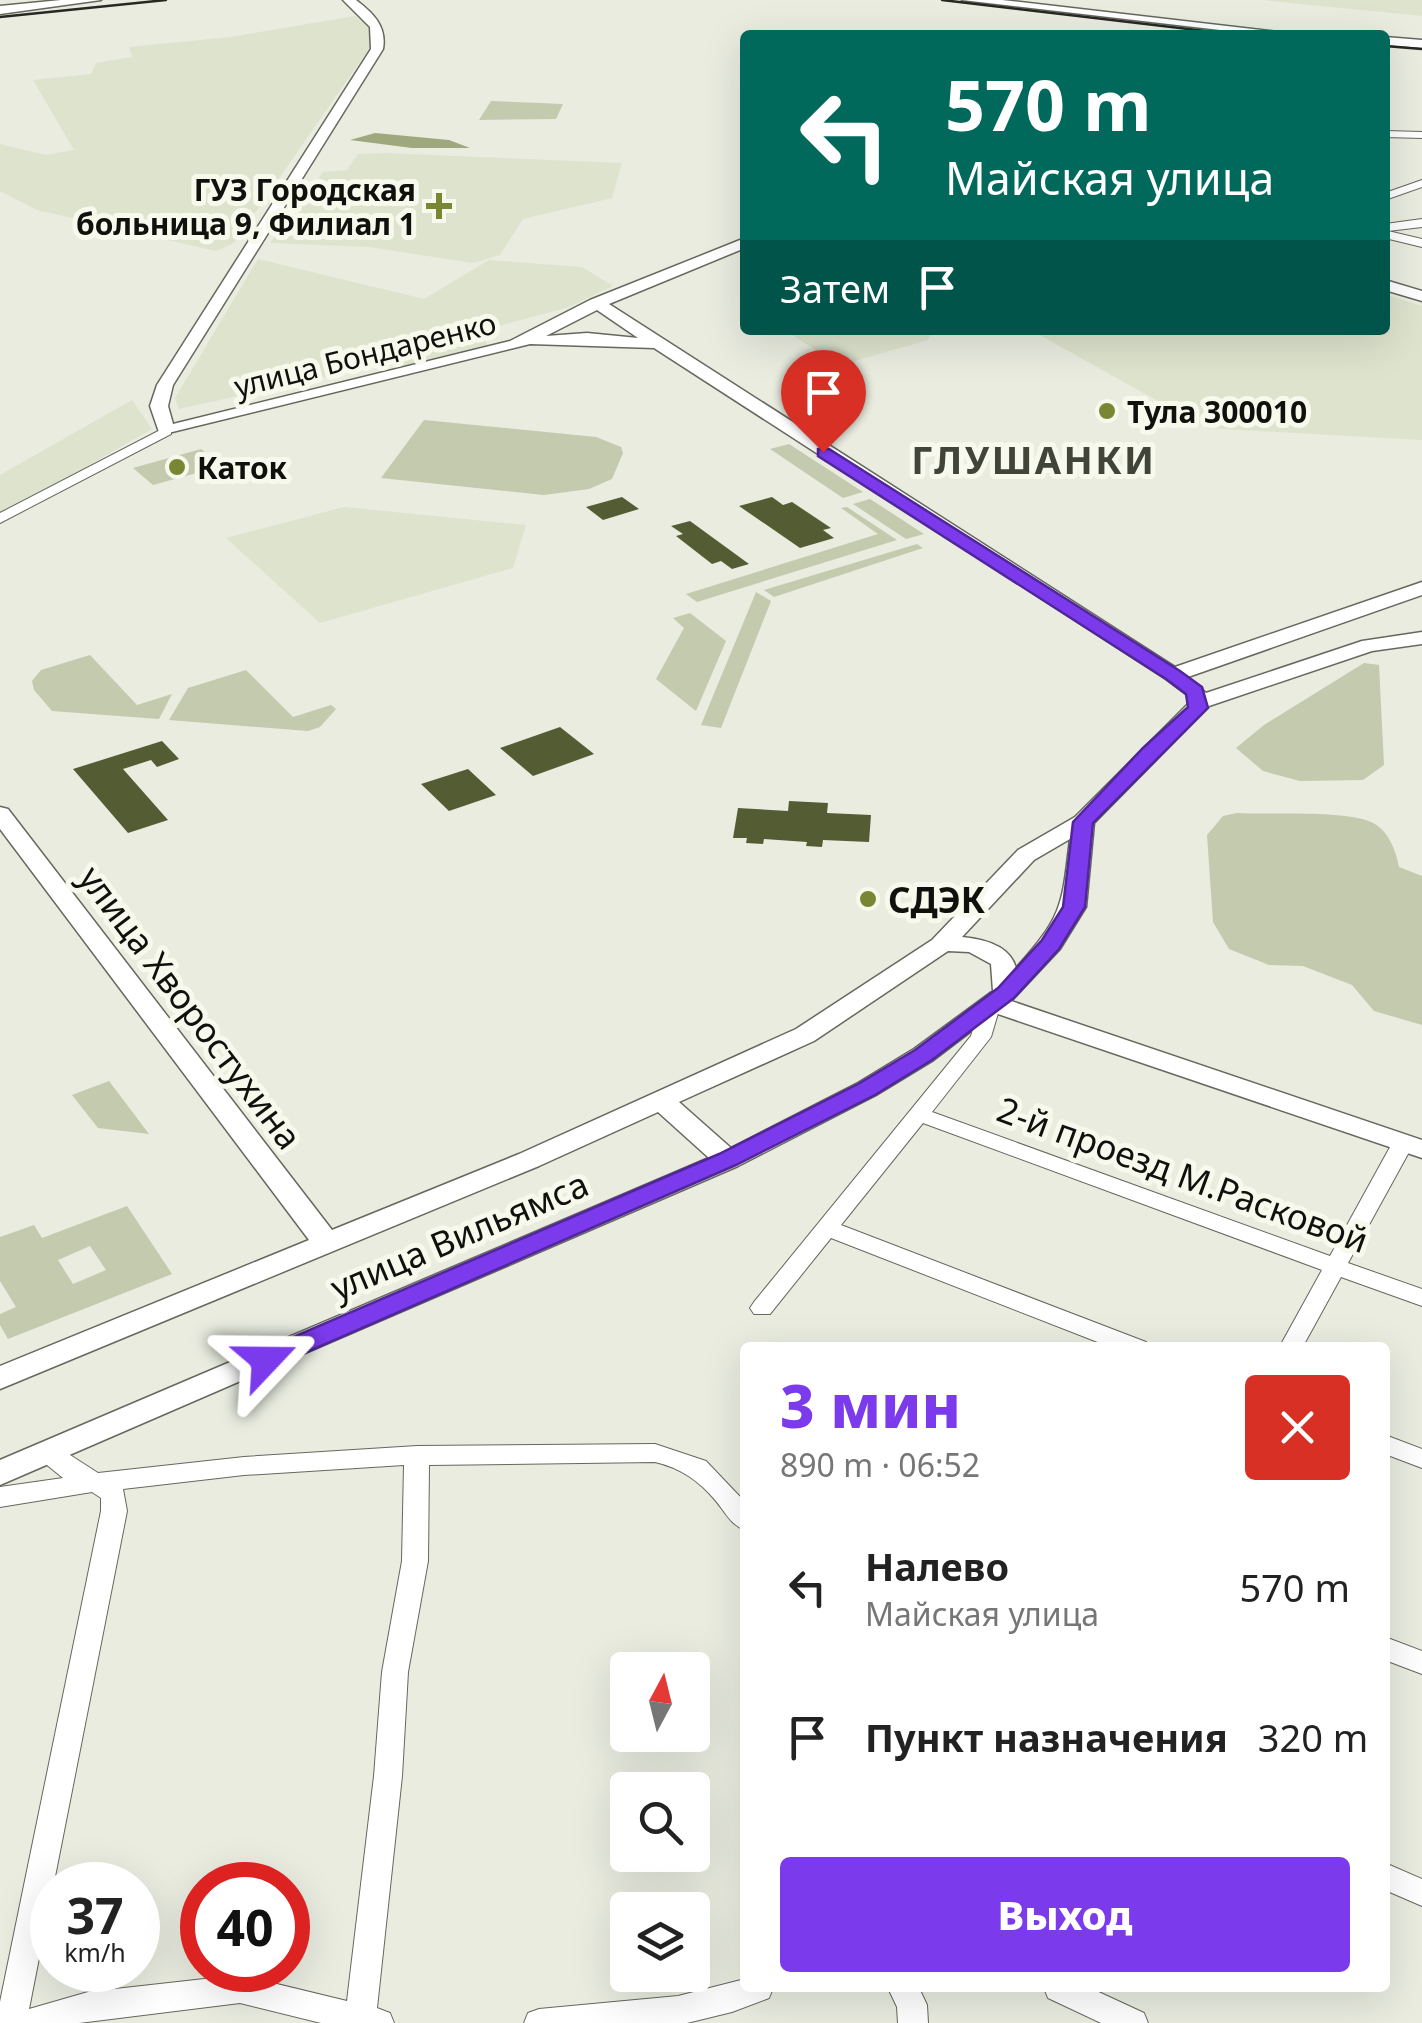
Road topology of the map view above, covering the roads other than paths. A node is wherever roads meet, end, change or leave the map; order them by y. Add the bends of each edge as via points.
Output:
1 (95, 0) edge
2 (350, 0) edge
3 (968, 0) edge
4 (0, 10) edge
5 (1198, 30) edge
6 (1390, 42) edge
7 (1422, 44) edge
8 (1390, 134) edge
9 (1422, 135) edge
10 (1422, 183) edge
11 (1390, 194) edge
12 (1422, 222) edge
13 (1390, 230) edge
14 (1390, 233) edge
15 (1422, 243) edge
16 (740, 246) edge
17 (1390, 286) edge
18 (1422, 296) edge
19 (596, 303) junction
20 (516, 344) junction
21 (663, 346) junction
22 (166, 430) junction
23 (0, 519) edge
24 (1422, 588) edge
25 (1422, 638) edge
26 (1173, 675) junction
27 (1200, 702) junction
28 (0, 814) edge
29 (1083, 822) junction
30 (1050, 844) junction
31 (1081, 865) junction
32 (941, 945) junction
33 (999, 998) junction
34 (663, 1102) junction
35 (920, 1115) junction
36 (1412, 1146) edge
37 (728, 1160) junction
38 (828, 1228) junction
39 (326, 1242) junction
40 (1335, 1266) junction
41 (1422, 1298) edge
42 (762, 1308) dead end
43 (1122, 1342) edge
44 (1293, 1342) edge
45 (0, 1378) edge
46 (1390, 1446) edge
47 (50, 1452) junction
48 (418, 1454) junction
49 (1422, 1459) edge
50 (0, 1473) edge
51 (97, 1480) junction
52 (0, 1497) edge
53 (740, 1514) edge
54 (1390, 1650) edge
55 (1422, 1664) edge
56 (1390, 1878) edge
57 (1422, 1893) edge
58 (748, 1992) edge
59 (905, 1992) edge
60 (1068, 1992) edge
61 (366, 2021) edge
62 (11, 2023) edge
63 (31, 2023) edge
64 (539, 2023) edge
65 (913, 2023) edge
66 (1134, 2023) edge

1 - 4 street
2 - 22 street via 378,31 377,49 165,385 159,406
3 - 5 street
6 - 7 street
8 - 9 street
10 - 11 street
12 - 13 street
14 - 15 street
16 - 19 street, улица Бондаренко
17 - 18 street
19 - 20 street, улица Бондаренко
19 - 21 street
20 - 21 street via 587,338
20 - 22 street, улица Бондаренко
21 - 26 street
22 - 23 street, улица Бондаренко
24 - 26 street
25 - 27 street via 1369,645
26 - 27 street
27 - 29 street, улица Вильямса
28 - 39 street, улица Хворостухина
29 - 30 street, улица Вильямса
29 - 31 street, улица Вильямса
30 - 31 street
30 - 32 street, улица Вильямса via 1026,856
31 - 33 street, улица Вильямса via 1072,913
32 - 33 street via 972,944 1003,961
32 - 34 street, улица Вильямса via 805,1034
33 - 35 street via 981,1036
33 - 36 street
33 - 37 street, улица Вильямса via 924,1055
34 - 37 street
34 - 39 street, улица Вильямса
35 - 38 street
35 - 40 street, 2-й проезд М.Расковой
36 - 40 street
37 - 47 street, улица Вильямса
38 - 42 street
38 - 43 street
39 - 45 street, улица Вильямса
40 - 41 street, 2-й проезд М.Расковой
40 - 44 street
46 - 49 street
47 - 50 street, улица Вильямса
47 - 51 street via 58,1465
48 - 51 street
48 - 53 street via 680,1457 708,1474
48 - 61 street via 415,1561 395,1672
51 - 52 street
51 - 62 street via 113,1494 114,1511
54 - 55 street
56 - 57 street
58 - 64 street via 676,2012
59 - 65 street
60 - 66 street
61 - 63 street via 240,1989 88,2006

